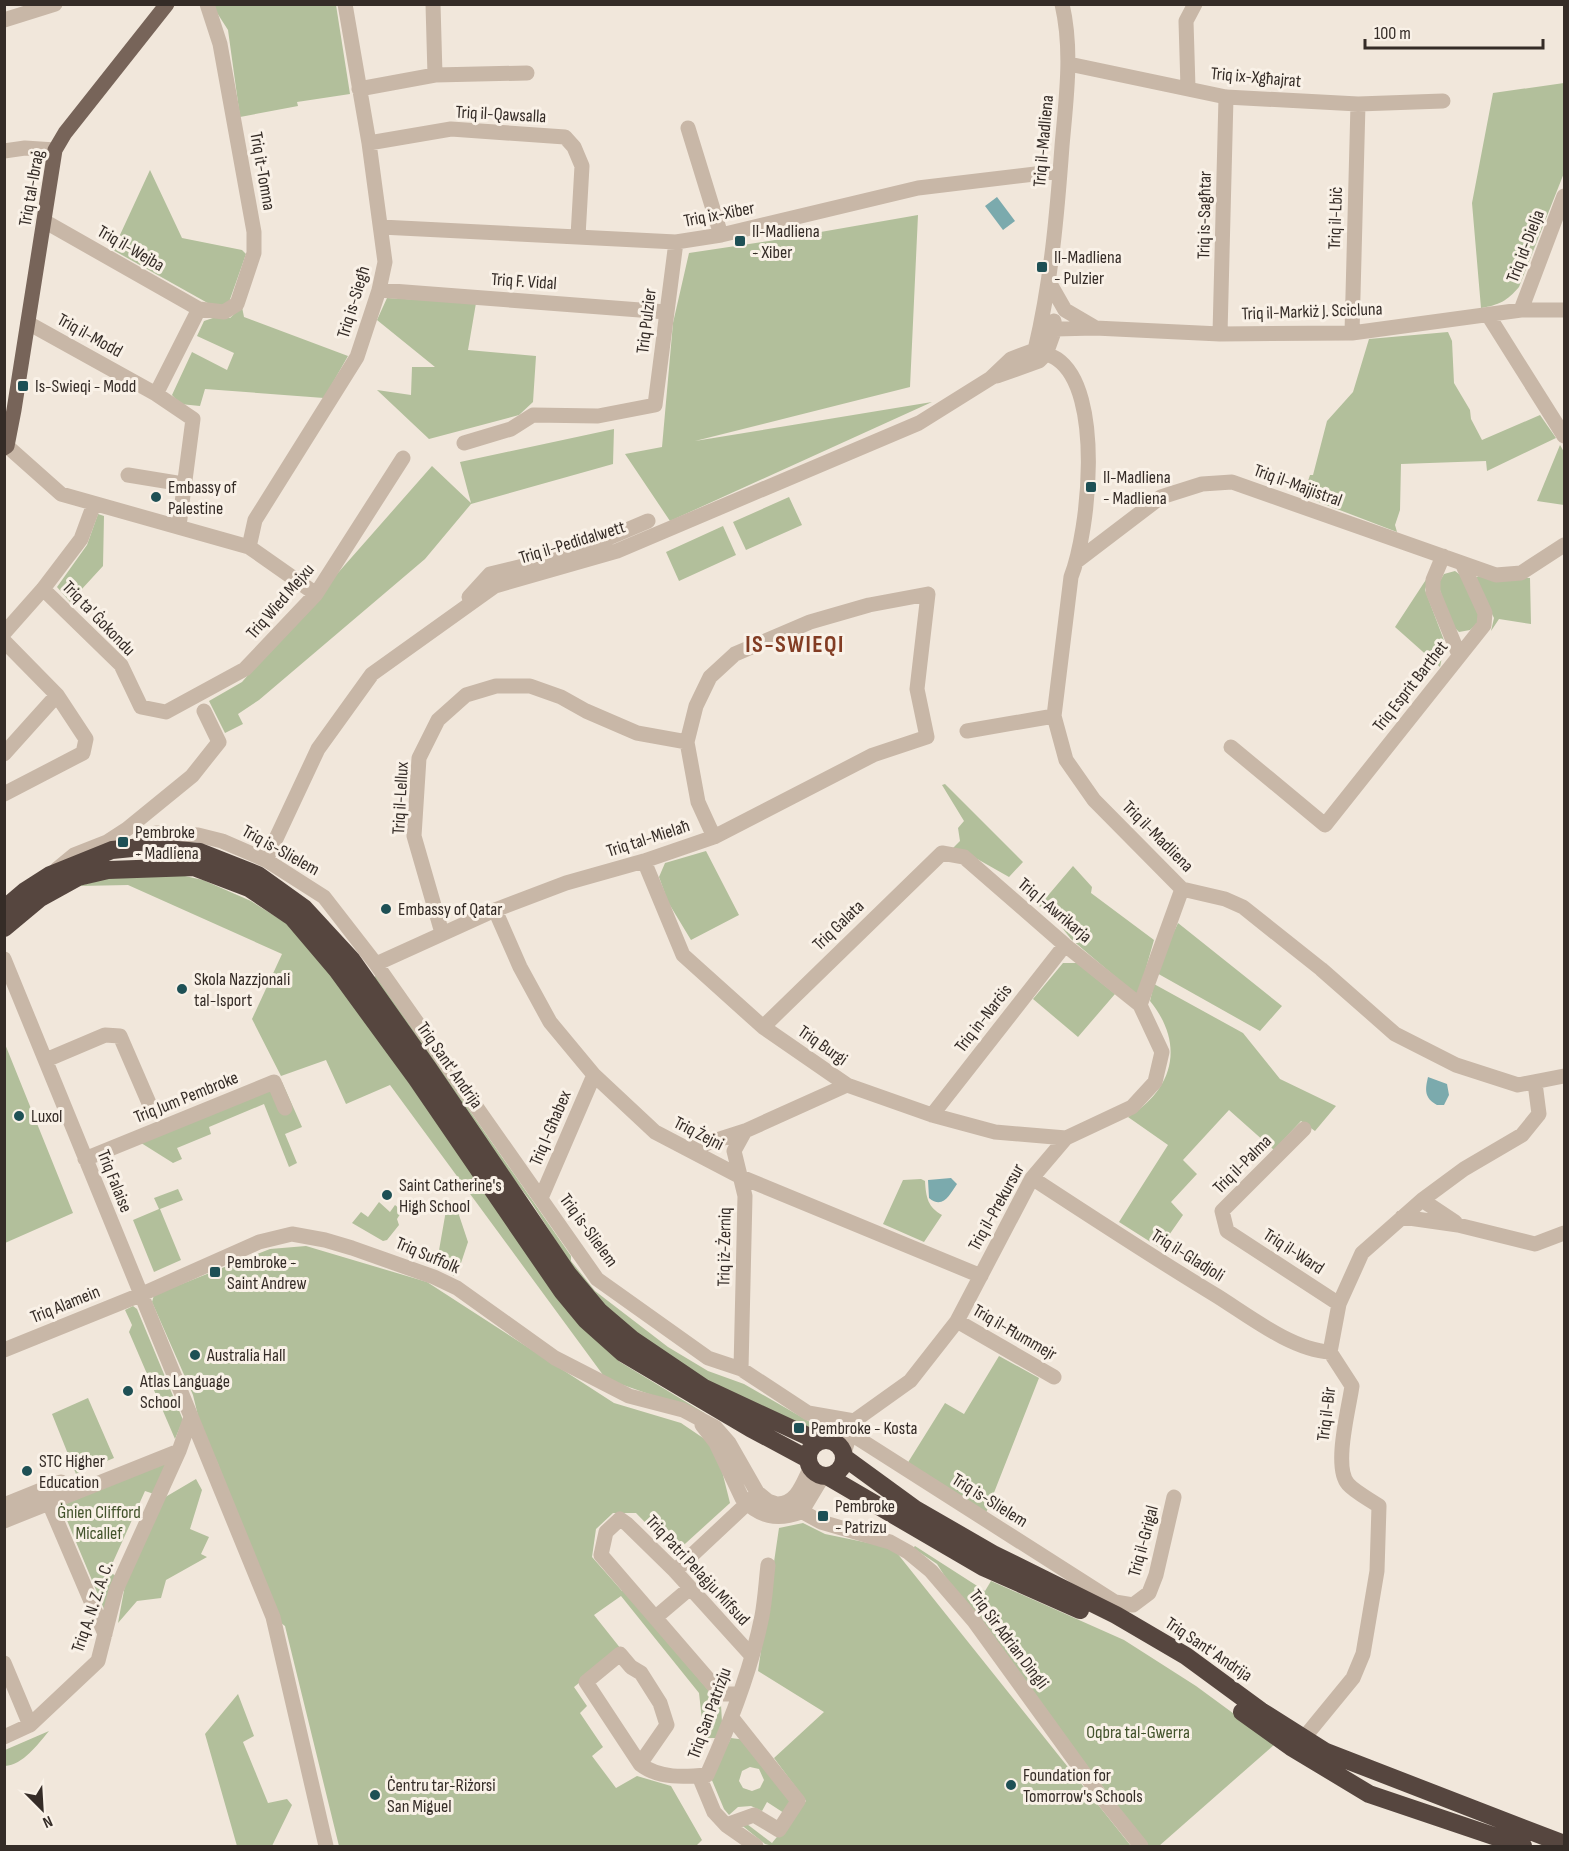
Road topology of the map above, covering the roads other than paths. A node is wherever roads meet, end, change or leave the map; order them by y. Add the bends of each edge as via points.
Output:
1 (55, 4) edge
2 (167, 4) edge
3 (207, 4) edge
4 (345, 4) edge
5 (433, 4) edge
6 (1062, 4) edge
7 (1195, 4) edge
8 (4, 20) edge
9 (1069, 64) junction
10 (526, 73) dead end
11 (435, 75) junction
12 (1188, 88) junction
13 (359, 89) junction
14 (1226, 97) junction
15 (1443, 101) dead end
16 (1358, 104) junction
17 (688, 128) dead end
18 (369, 143) junction
19 (55, 150) junction
20 (4, 151) edge
21 (1060, 171) junction
22 (1564, 196) edge
23 (44, 220) junction
24 (381, 227) junction
25 (721, 235) junction
26 (578, 236) junction
27 (676, 242) junction
28 (1049, 282) junction
29 (379, 290) junction
30 (199, 309) junction
31 (1521, 310) junction
32 (1564, 310) edge
33 (666, 312) junction
34 (1488, 315) junction
35 (1074, 316) junction
36 (28, 323) junction
37 (1048, 323) junction
38 (1095, 328) junction
39 (1352, 333) junction
40 (1220, 334) junction
41 (1040, 355) junction
42 (156, 394) junction
43 (9, 408) edge
44 (1564, 436) edge
45 (464, 443) dead end
46 (6, 447) edge
47 (403, 458) dead end
48 (128, 475) dead end
49 (183, 484) junction
50 (94, 504) junction
51 (648, 521) dead end
52 (179, 526) junction
53 (1564, 545) edge
54 (249, 547) junction
55 (1443, 556) junction
56 (1077, 561) junction
57 (1462, 563) junction
58 (43, 589) junction
59 (316, 594) junction
60 (455, 613) junction
61 (4, 633) edge
62 (4, 641) edge
63 (1459, 655) junction
64 (57, 695) junction
65 (141, 707) joint
66 (204, 711) dead end
67 (1054, 716) junction
68 (968, 730) dead end
69 (687, 742) junction
70 (1231, 747) dead end
71 (4, 754) edge
72 (4, 795) edge
73 (137, 819) junction
74 (156, 833) junction
75 (714, 837) junction
76 (142, 847) junction
77 (942, 853) joint
78 (266, 860) junction
79 (644, 861) junction
80 (50, 875) junction
81 (1182, 889) junction
82 (4, 909) edge
83 (495, 910) junction
84 (4, 928) edge
85 (442, 933) junction
86 (1065, 945) junction
87 (4, 959) edge
88 (376, 964) junction
89 (1140, 1005) junction
90 (763, 1027) junction
91 (46, 1060) junction
92 (594, 1075) junction
93 (1564, 1076) edge
94 (1535, 1083) junction
95 (847, 1085) junction
96 (285, 1108) dead end
97 (152, 1110) dead end
98 (932, 1114) junction
99 (1304, 1129) dead end
100 (745, 1131) junction
101 (1066, 1138) junction
102 (689, 1149) junction
103 (85, 1159) junction
104 (741, 1177) junction
105 (1032, 1178) junction
106 (541, 1198) junction
107 (1422, 1200) junction
108 (1402, 1217) junction
109 (1458, 1225) junction
110 (1227, 1231) joint
111 (1564, 1233) edge
112 (981, 1276) junction
113 (140, 1295) junction
114 (1339, 1304) junction
115 (957, 1321) junction
116 (4, 1350) edge
117 (1330, 1352) junction
118 (741, 1369) junction
119 (1054, 1377) dead end
120 (191, 1417) junction
121 (854, 1422) junction
122 (822, 1440) junction
123 (179, 1451) junction
124 (844, 1455) junction
125 (817, 1469) junction
126 (66, 1496) junction
127 (1174, 1497) dead end
128 (753, 1498) junction
129 (49, 1503) junction
130 (778, 1504) junction
131 (4, 1505) edge
132 (802, 1511) junction
133 (4, 1521) edge
134 (768, 1565) dead end
135 (675, 1571) junction
136 (689, 1589) junction
137 (1115, 1602) joint
138 (656, 1617) junction
139 (105, 1634) junction
140 (751, 1655) junction
141 (4, 1663) edge
142 (739, 1694) junction
143 (732, 1718) junction
144 (30, 1725) junction
145 (4, 1737) edge
146 (1303, 1739) junction
147 (640, 1764) junction
148 (699, 1776) junction
149 (726, 1824) junction
150 (1516, 1845) edge
151 (1564, 1845) edge
152 (326, 1846) edge
153 (756, 1846) edge
154 (1140, 1846) edge

1 - 8 street
2 - 19 main road, Triq tal-Ibraġ
3 - 30 street, Triq it-Tomna via 220,44 254,232 254,253 237,304 224,312
4 - 13 street, Triq is-Siegħ
5 - 11 street
6 - 9 street, Triq il-Madliena
7 - 12 street via 1186,21
9 - 12 street, Triq ix-Xgħajrat
9 - 21 street, Triq il-Madliena
10 - 11 street
11 - 13 street
12 - 14 street, Triq ix-Xgħajrat
13 - 18 street, Triq is-Siegħ
14 - 16 street, Triq ix-Xgħajrat
14 - 40 street, Triq is-Sagħtar
15 - 16 street, Triq ix-Xgħajrat
16 - 39 street, Triq il-Lbiċ
17 - 25 street
18 - 24 street, Triq is-Siegħ
18 - 26 street, Triq il-Qawsalla via 451,129 565,137 582,166
19 - 20 street
19 - 23 main road, Triq tal-Ibraġ
21 - 25 street, Triq ix-Xiber via 918,188
21 - 28 street, Triq il-Madliena
22 - 31 street, Triq id-Dielja
23 - 30 street, Triq il-Wejba
23 - 36 main road, Triq tal-Ibraġ
24 - 26 street, Triq ix-Xiber
24 - 29 street, Triq is-Siegħ via 385,262
25 - 27 street, Triq ix-Xiber
26 - 27 street, Triq ix-Xiber
27 - 33 street, Triq Pulzier
28 - 35 street, Triq il-Markiż J. Scicluna via 1065,310
28 - 37 street, Triq il-Madliena
29 - 33 street, Triq F. Vidal
29 - 54 street, Triq is-Siegħ via 357,357 255,520
30 - 42 street
31 - 32 street, Triq il-Markiż J. Scicluna
31 - 34 street, Triq il-Markiż J. Scicluna
33 - 45 street, Triq Pulzier via 655,405 598,416 533,415 511,429
34 - 39 street, Triq il-Markiż J. Scicluna
34 - 44 street
35 - 37 street
35 - 38 street, Triq il-Markiż J. Scicluna
36 - 42 street, Triq il-Modd
36 - 43 main road, Triq tal-Ibraġ
37 - 38 street, Triq il-Markiż J. Scicluna
37 - 41 street, Triq il-Madliena
38 - 40 street, Triq il-Markiż J. Scicluna
39 - 40 street, Triq il-Markiż J. Scicluna
41 - 56 street, Triq il-Madliena via 1077,388 1087,429 1090,469
41 - 60 street, Triq il-Pedidalwett via 1011,359 991,378 919,423 617,550 495,586
42 - 49 street, Triq il-Modd via 193,419
43 - 46 main road, Triq tal-Ibraġ
46 - 50 street via 61,494
47 - 59 street, Triq Wied Mejxu
48 - 49 street
49 - 52 street, Triq il-Modd
50 - 52 street
50 - 58 street via 81,539
51 - 60 street via 568,555 490,574
52 - 54 street
53 - 57 street, Triq il-Majjistral via 1521,573 1496,575
54 - 59 street
55 - 56 street, Triq il-Majjistral via 1232,482 1202,483 1161,497
55 - 57 street, Triq il-Majjistral
55 - 63 street via 1433,580 1433,592
56 - 67 street, Triq il-Madliena via 1071,577
57 - 63 street, Triq Esprit Barthet via 1485,618 1484,625
58 - 61 street
58 - 65 street, Triq ta' Ġokondu via 121,665
59 - 65 street, Triq Wied Mejxu via 245,669 166,712
60 - 78 street, Triq il-Pedidalwett via 372,674 318,749
62 - 64 street
63 - 70 street, Triq Esprit Barthet via 1325,825
64 - 71 street
64 - 72 street via 86,739 83,753
66 - 73 street via 219,742 192,776
67 - 68 street
67 - 81 street, Triq il-Madliena via 1066,760 1094,800
69 - 75 street via 698,802
69 - 75 street, Triq tal-Mielaħ via 696,706 710,677 735,654 810,622 928,594 917,689 927,737 873,755
69 - 85 street, Triq il-Lellux via 637,733 530,686 496,686 466,695 438,720 419,758 414,836
73 - 74 street
73 - 80 street via 107,842 74,855
74 - 76 street
74 - 78 street, Triq is-Slielem via 198,835
75 - 79 street, Triq tal-Mielaħ
76 - 80 highway, Triq Sant' Andrija via 112,850
76 - 122 highway, Triq Sant' Andrija via 200,852 258,875 304,908 351,959 568,1274 599,1311 633,1340 704,1388
77 - 86 street, Triq l-Awrikarja via 964,857
77 - 90 street, Triq Galata
78 - 88 street, Triq is-Slielem via 324,897
79 - 83 street, Triq tal-Mielaħ via 566,883
79 - 90 street, Triq Burgi via 683,955
80 - 82 highway, Triq Sant' Andrija
81 - 89 street
81 - 94 street, Triq il-Madliena via 1243,907 1395,1035 1456,1065 1518,1085
83 - 85 street, Triq tal-Mielaħ
83 - 92 street, Triq Żejni via 549,1022
84 - 125 highway, Triq Sant' Andrija via 40,898 78,877 108,870 195,867 249,888 292,917 337,970 586,1320 623,1353
85 - 88 street, Triq tal-Mielaħ
86 - 89 street, Triq l-Awrikarja
86 - 98 street, Triq in-Narċis
87 - 91 street, Triq Falaise
88 - 106 street, Triq is-Slielem
89 - 101 street, Triq il-Prekursur via 1162,1052 1155,1082 1132,1107
90 - 95 street, Triq Burgi
91 - 97 street via 105,1035 120,1036
91 - 103 street, Triq Falaise
92 - 102 street, Triq Żejni via 655,1132
92 - 106 street, Triq l-Għabex
93 - 94 street, Triq il-Madliena
94 - 107 street via 1539,1114 1522,1135
95 - 98 street, Triq Burgi
95 - 100 street
96 - 103 street, Triq Jum Pembroke via 274,1082
98 - 101 street, Triq Burgi via 995,1132
99 - 110 street, Triq il-Palma via 1222,1211
100 - 102 street
100 - 104 street, Triq iż-Żerniq via 734,1151
101 - 105 street, Triq il-Prekursur
102 - 104 street, Triq Żejni
103 - 113 street, Triq Falaise
104 - 112 street, Triq Żejni
104 - 118 street, Triq iż-Żerniq via 745,1196
105 - 112 street, Triq il-Prekursur
105 - 117 street, Triq il-Gladjoli via 1275,1333 1314,1351
106 - 118 street, Triq is-Slielem via 597,1279 708,1358
107 - 108 street
107 - 109 street
108 - 109 street
108 - 114 street via 1362,1253
109 - 111 street via 1535,1244
110 - 114 street, Triq il-Ward
112 - 115 street, Triq il-Prekursur
113 - 116 street, Triq Alamein
113 - 120 street, Triq Falaise
113 - 128 street, Triq Suffolk via 259,1242 292,1234 378,1256 457,1288 555,1358 629,1396 683,1410 716,1443 742,1497
114 - 117 street
115 - 119 street, Triq il-Ħummejr
115 - 121 street, Triq il-Prekursur via 910,1381
117 - 146 street, Triq il-Bir via 1352,1386 1341,1453 1347,1483 1379,1506 1377,1571 1363,1654 1353,1678
118 - 121 street, Triq is-Slielem via 808,1413
120 - 123 street, Triq A. N. Z. A. C.
120 - 152 street, Triq Falaise via 273,1617
121 - 122 street, Triq il-Prekursur
121 - 124 street
121 - 137 street, Triq is-Slielem via 859,1439
122 - 124 highway, Triq Sant' Andrija via 839,1444
122 - 125 highway via 810,1449
123 - 126 street
123 - 139 street, Triq A. N. Z. A. C. via 116,1590
124 - 125 highway via 840,1470
124 - 146 highway, Triq Sant' Andrija via 915,1509 1186,1656
125 - 130 street via 798,1494
125 - 132 street
125 - 150 highway, Triq Sant' Andrija via 983,1567 1113,1624 1180,1666 1291,1747 1369,1794
126 - 129 street
126 - 131 street via 61,1482
127 - 137 street, Triq il-Grigal via 1149,1593 1133,1605
128 - 130 street
128 - 132 street via 759,1513 770,1517
128 - 135 street
129 - 133 street
129 - 139 street
130 - 132 street
132 - 154 street, Triq Sir Adrian Dingli via 821,1522 890,1542 931,1571 974,1621
134 - 140 street, Triq San Patrizju via 762,1616
135 - 136 street, Triq Patri Pelaġju Mifsud
135 - 138 street, Triq Patri Pelaġju Mifsud via 620,1519 606,1532 601,1555
136 - 138 street
136 - 140 street, Triq Patri Pelaġju Mifsud
138 - 142 street via 721,1694
139 - 144 street, Triq A. N. Z. A. C. via 98,1661
140 - 142 street, Triq San Patrizju
141 - 144 street
142 - 143 street, Triq San Patrizju
143 - 148 street, Triq San Patrizju via 707,1775
143 - 149 street via 798,1801 779,1830 754,1815
144 - 145 street, Triq A. N. Z. A. C.
146 - 151 highway, Triq Sant' Andrija via 1326,1752
147 - 147 street via 586,1682 621,1654 648,1683 667,1725
147 - 148 street via 648,1770 679,1777
148 - 149 street, Triq San Patrizju via 714,1812
149 - 153 street, Triq San Patrizju

